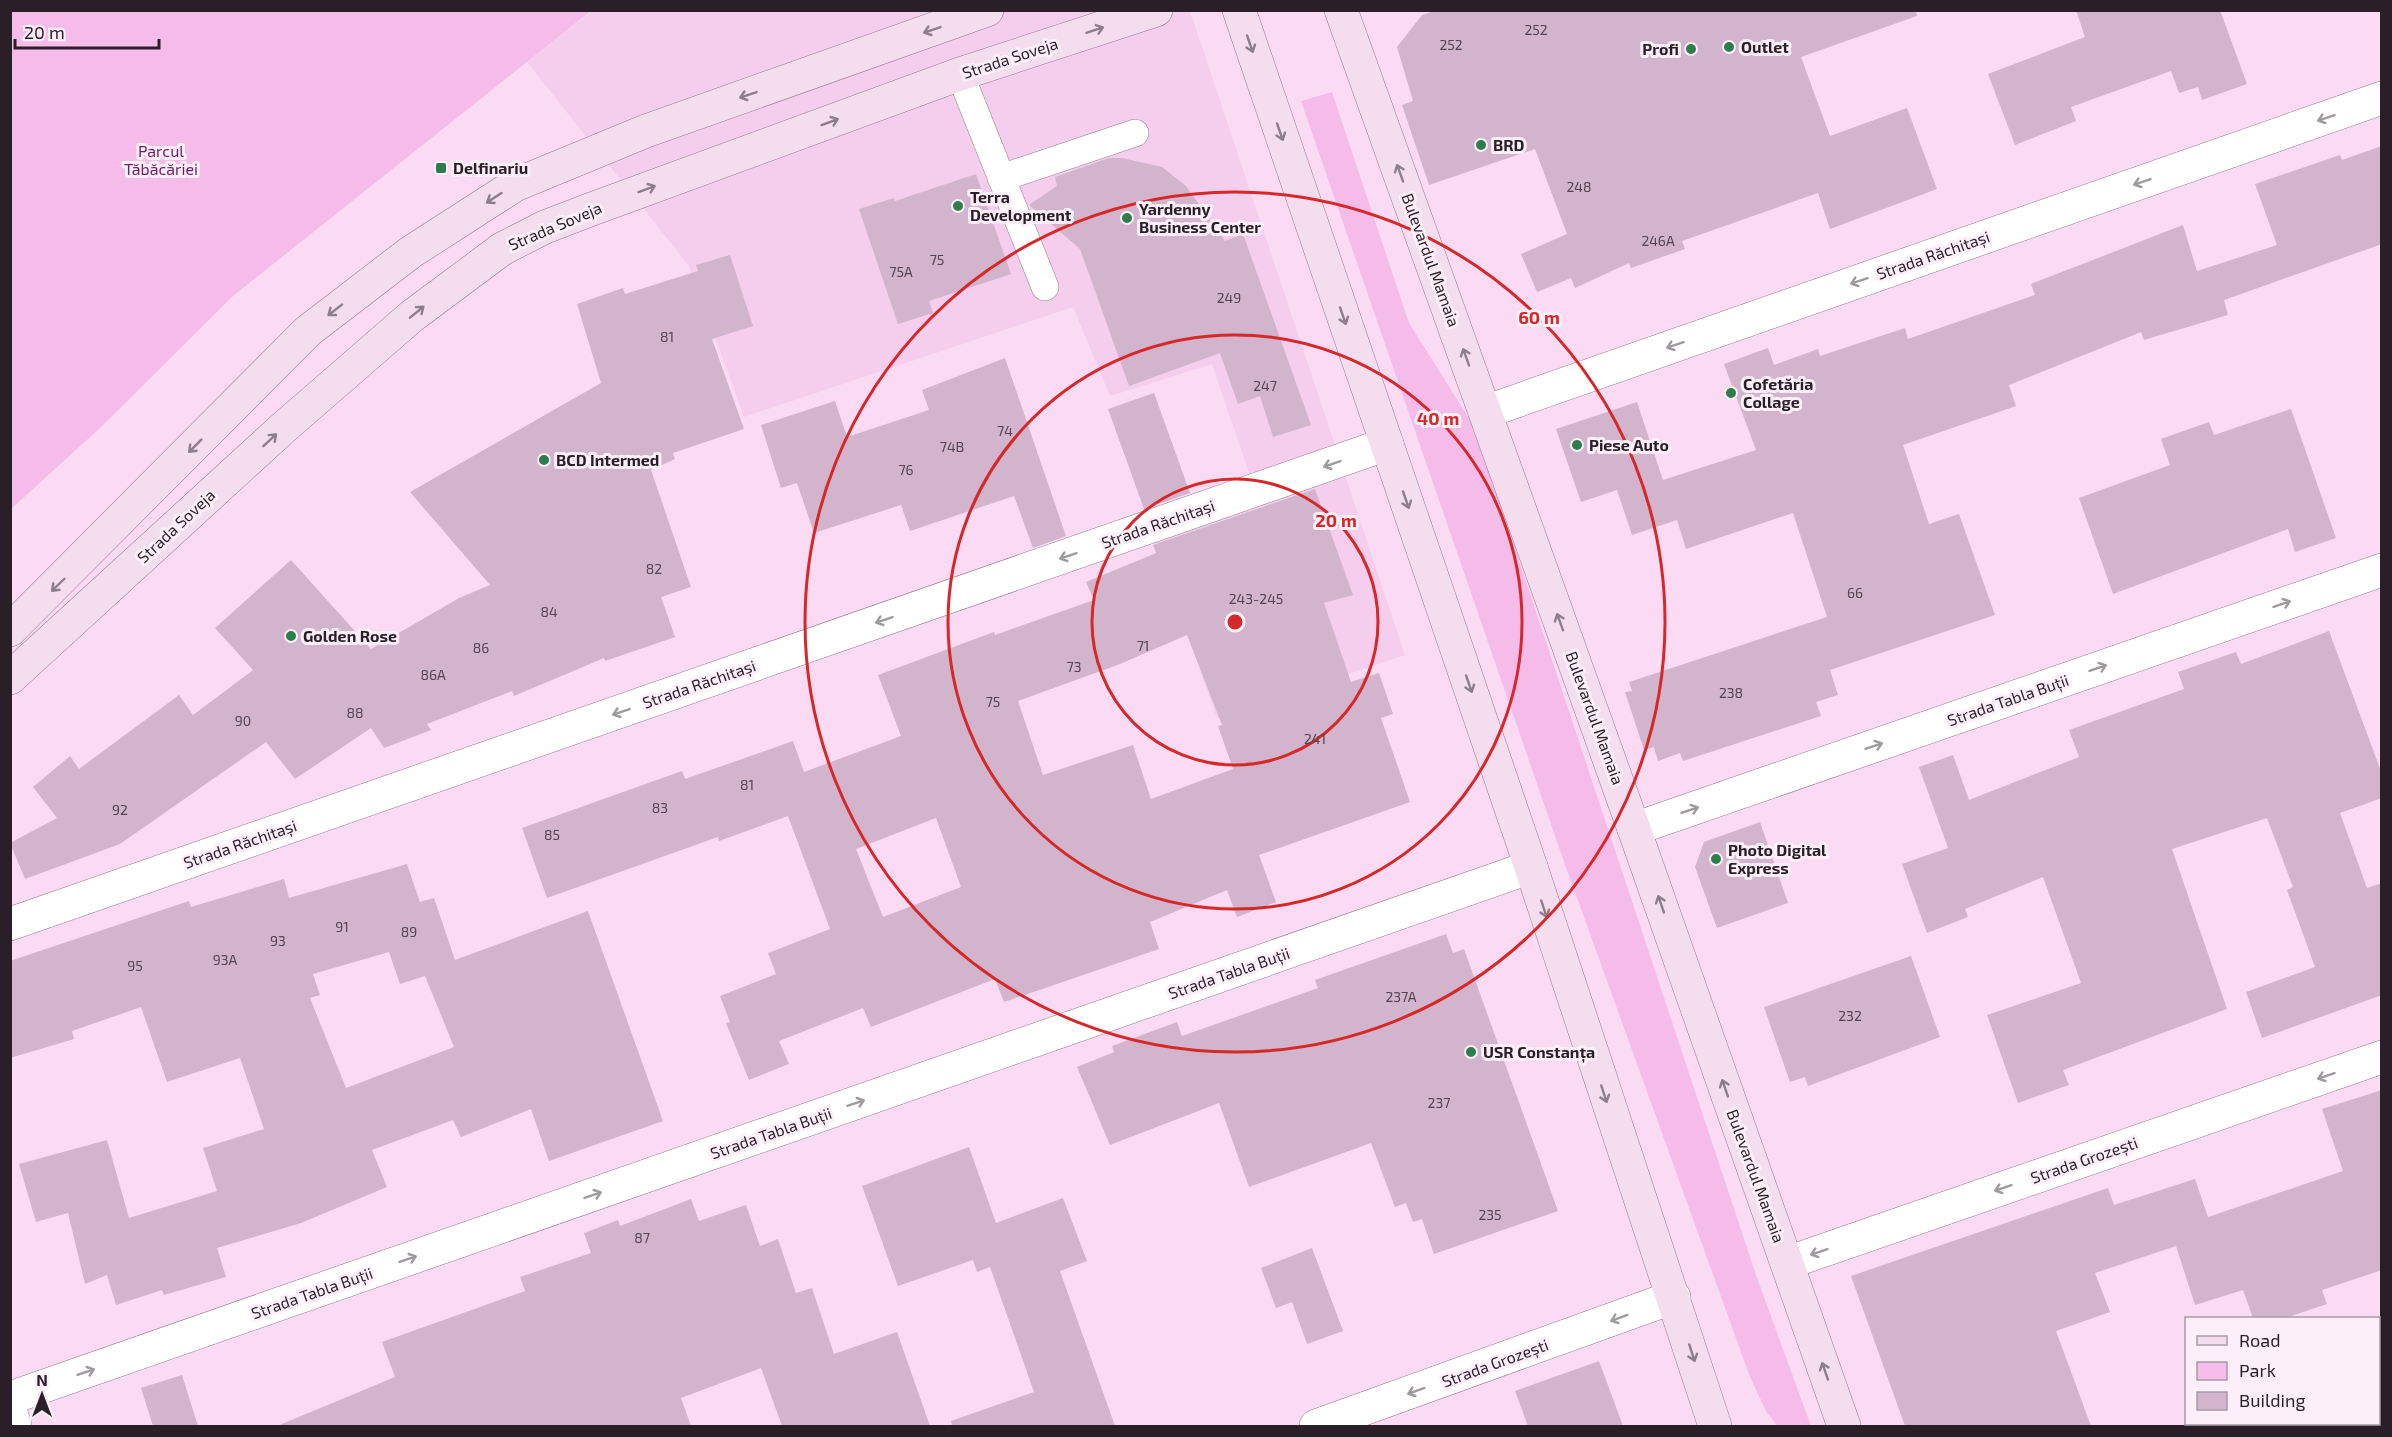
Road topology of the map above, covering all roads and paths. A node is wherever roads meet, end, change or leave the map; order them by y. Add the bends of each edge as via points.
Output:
1 (987, 10) edge
2 (1156, 10) edge
3 (1239, 10) edge
4 (1341, 10) edge
5 (960, 74) junction
6 (2382, 98) edge
7 (1135, 133) dead end
8 (1001, 178) junction
9 (1045, 287) dead end
10 (1485, 412) junction
11 (1387, 444) junction
12 (2382, 570) edge
13 (10, 630) edge
14 (10, 678) edge
15 (1634, 829) junction
16 (1531, 867) junction
17 (10, 924) edge
18 (2382, 1057) edge
19 (1787, 1263) junction
20 (1674, 1297) junction
21 (10, 1398) edge
22 (10, 1410) edge
23 (15, 1426) edge
24 (1316, 1426) edge
25 (1715, 1426) edge
26 (1844, 1426) edge

1 -> 13 main road via 646,131 515,185 411,252 308,331
5 -> 2 main road, Strada Soveja
3 -> 11 main road
10 -> 4 main road, Bulevardul Mamaia
5 - 8 lane
14 -> 5 main road, Strada Soveja via 282,429 412,316 502,249 592,209
6 -> 10 street, Strada Răchitași
7 - 8 lane
8 - 9 lane
15 -> 10 main road, Bulevardul Mamaia
11 -> 16 main road
11 -> 17 street, Strada Răchitași
15 -> 12 street, Strada Tabla Buții
19 -> 15 main road, Bulevardul Mamaia
16 -> 20 main road via 1645,1220
21 -> 16 street, Strada Tabla Buții
18 -> 19 street, Strada Grozești
26 -> 19 main road, Bulevardul Mamaia
20 -> 24 street, Strada Grozești
20 -> 25 main road
22 - 23 street

